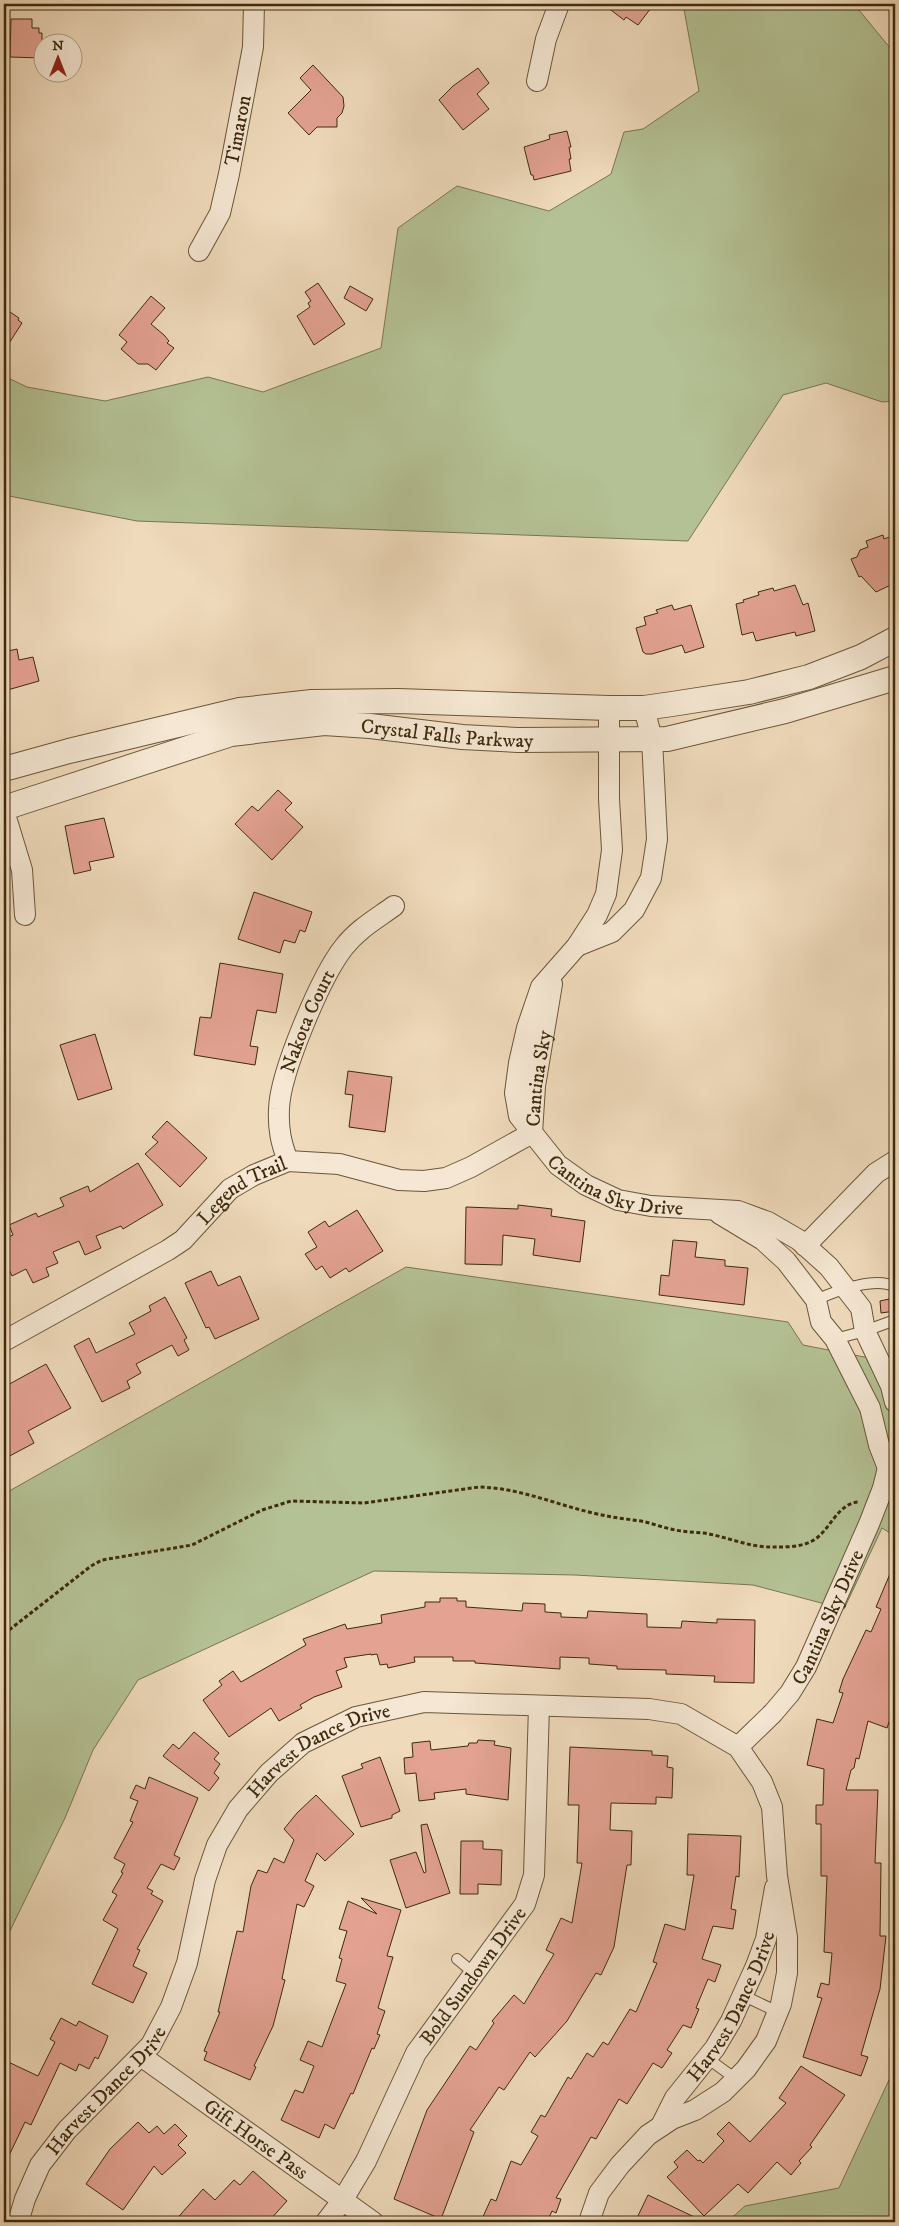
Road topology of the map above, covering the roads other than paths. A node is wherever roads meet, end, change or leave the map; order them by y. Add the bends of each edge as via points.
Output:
1 (254, 4) edge
2 (559, 4) edge
3 (537, 81) dead end
4 (199, 251) dead end
5 (895, 639) edge
6 (895, 678) edge
7 (609, 708) junction
8 (644, 708) junction
9 (609, 739) junction
10 (652, 739) junction
11 (4, 769) edge
12 (4, 809) edge
13 (394, 906) dead end
14 (25, 915) dead end
15 (578, 946) junction
16 (532, 1133) junction
17 (288, 1161) junction
18 (895, 1161) edge
19 (715, 1211) junction
20 (805, 1246) junction
21 (895, 1287) edge
22 (847, 1289) junction
23 (816, 1300) junction
24 (895, 1320) edge
25 (865, 1332) junction
26 (835, 1339) junction
27 (4, 1341) edge
28 (895, 1402) edge
29 (892, 1461) edge
30 (539, 1706) junction
31 (738, 1747) junction
32 (777, 1876) junction
33 (457, 1959) dead end
34 (474, 1974) junction
35 (742, 1996) junction
36 (778, 2012) junction
37 (141, 2056) junction
38 (708, 2058) junction
39 (736, 2079) junction
40 (661, 2126) junction
41 (342, 2201) junction
42 (18, 2222) edge
43 (326, 2222) edge
44 (373, 2222) edge
45 (589, 2222) edge

1 - 4 street, Timaron via 253,47 229,174 220,213
2 - 3 street via 546,39
5 - 8 street, Crystal Falls Parkway via 861,657 808,677 749,692
6 - 10 street, Crystal Falls Parkway via 785,712 667,739
7 - 8 street, Crystal Falls Parkway
7 - 9 street, Cantina Sky
7 - 11 street, Crystal Falls Parkway via 398,701 312,702 240,710
8 - 10 street, Cantina Sky
9 - 10 street, Crystal Falls Parkway
9 - 12 street, Crystal Falls Parkway via 509,740 324,723 231,734
9 - 15 street, Cantina Sky via 610,871 606,894
10 - 15 street, Cantina Sky via 657,839 651,878 634,910 612,932
12 - 14 street via 22,870
13 - 17 street, Nakota Court via 360,929 343,948 298,1037 278,1107 279,1138
15 - 16 street, Cantina Sky via 554,971 535,1086
16 - 17 street, Legend Trail via 472,1167 446,1178 424,1181 399,1180 339,1164
16 - 19 street, Cantina Sky Drive via 558,1165 586,1185 618,1200
17 - 27 street, Legend Trail via 254,1174 230,1190 183,1240 168,1250
18 - 20 street via 876,1173
19 - 20 street, Cantina Sky Drive via 738,1211 768,1222
19 - 23 street, Cantina Sky Drive via 763,1240 786,1261
20 - 22 street, Cantina Sky Drive
21 - 22 lane via 887,1282
22 - 23 lane
22 - 25 street, Cantina Sky Drive via 861,1308
23 - 26 street, Cantina Sky Drive via 820,1322
24 - 25 lane
25 - 26 lane
25 - 28 street, Cantina Sky Drive via 891,1386
26 - 29 street, Cantina Sky Drive via 870,1408 879,1445
29 - 31 street, Cantina Sky Drive via 876,1507 806,1667 774,1713
30 - 31 street, Harvest Dance Drive via 649,1709 681,1714
30 - 34 street, Bold Sundown Drive via 534,1875 525,1904
30 - 37 street, Harvest Dance Drive via 424,1702 356,1717 303,1743 269,1773 238,1810 217,1845 205,1880 187,1963 151,2045
31 - 32 street, Harvest Dance Drive via 762,1782 772,1807
32 - 35 street, Harvest Dance Drive via 766,1939
32 - 36 street, Harvest Dance Drive via 787,1937 787,1973
33 - 34 lane
34 - 41 street, Bold Sundown Drive via 416,2053 366,2161
35 - 36 lane
35 - 38 street, Harvest Dance Drive
36 - 39 street, Harvest Dance Drive via 766,2041
37 - 41 street, Gift Horse Pass
37 - 42 street, Harvest Dance Drive via 67,2130 40,2166
38 - 39 lane
38 - 40 street, Harvest Dance Drive via 675,2098
39 - 40 street, Harvest Dance Drive via 723,2092 695,2110
40 - 45 street, Harvest Dance Drive via 648,2134 620,2165 599,2194
41 - 43 street, Bold Sundown Drive
41 - 44 street, Gift Horse Pass

